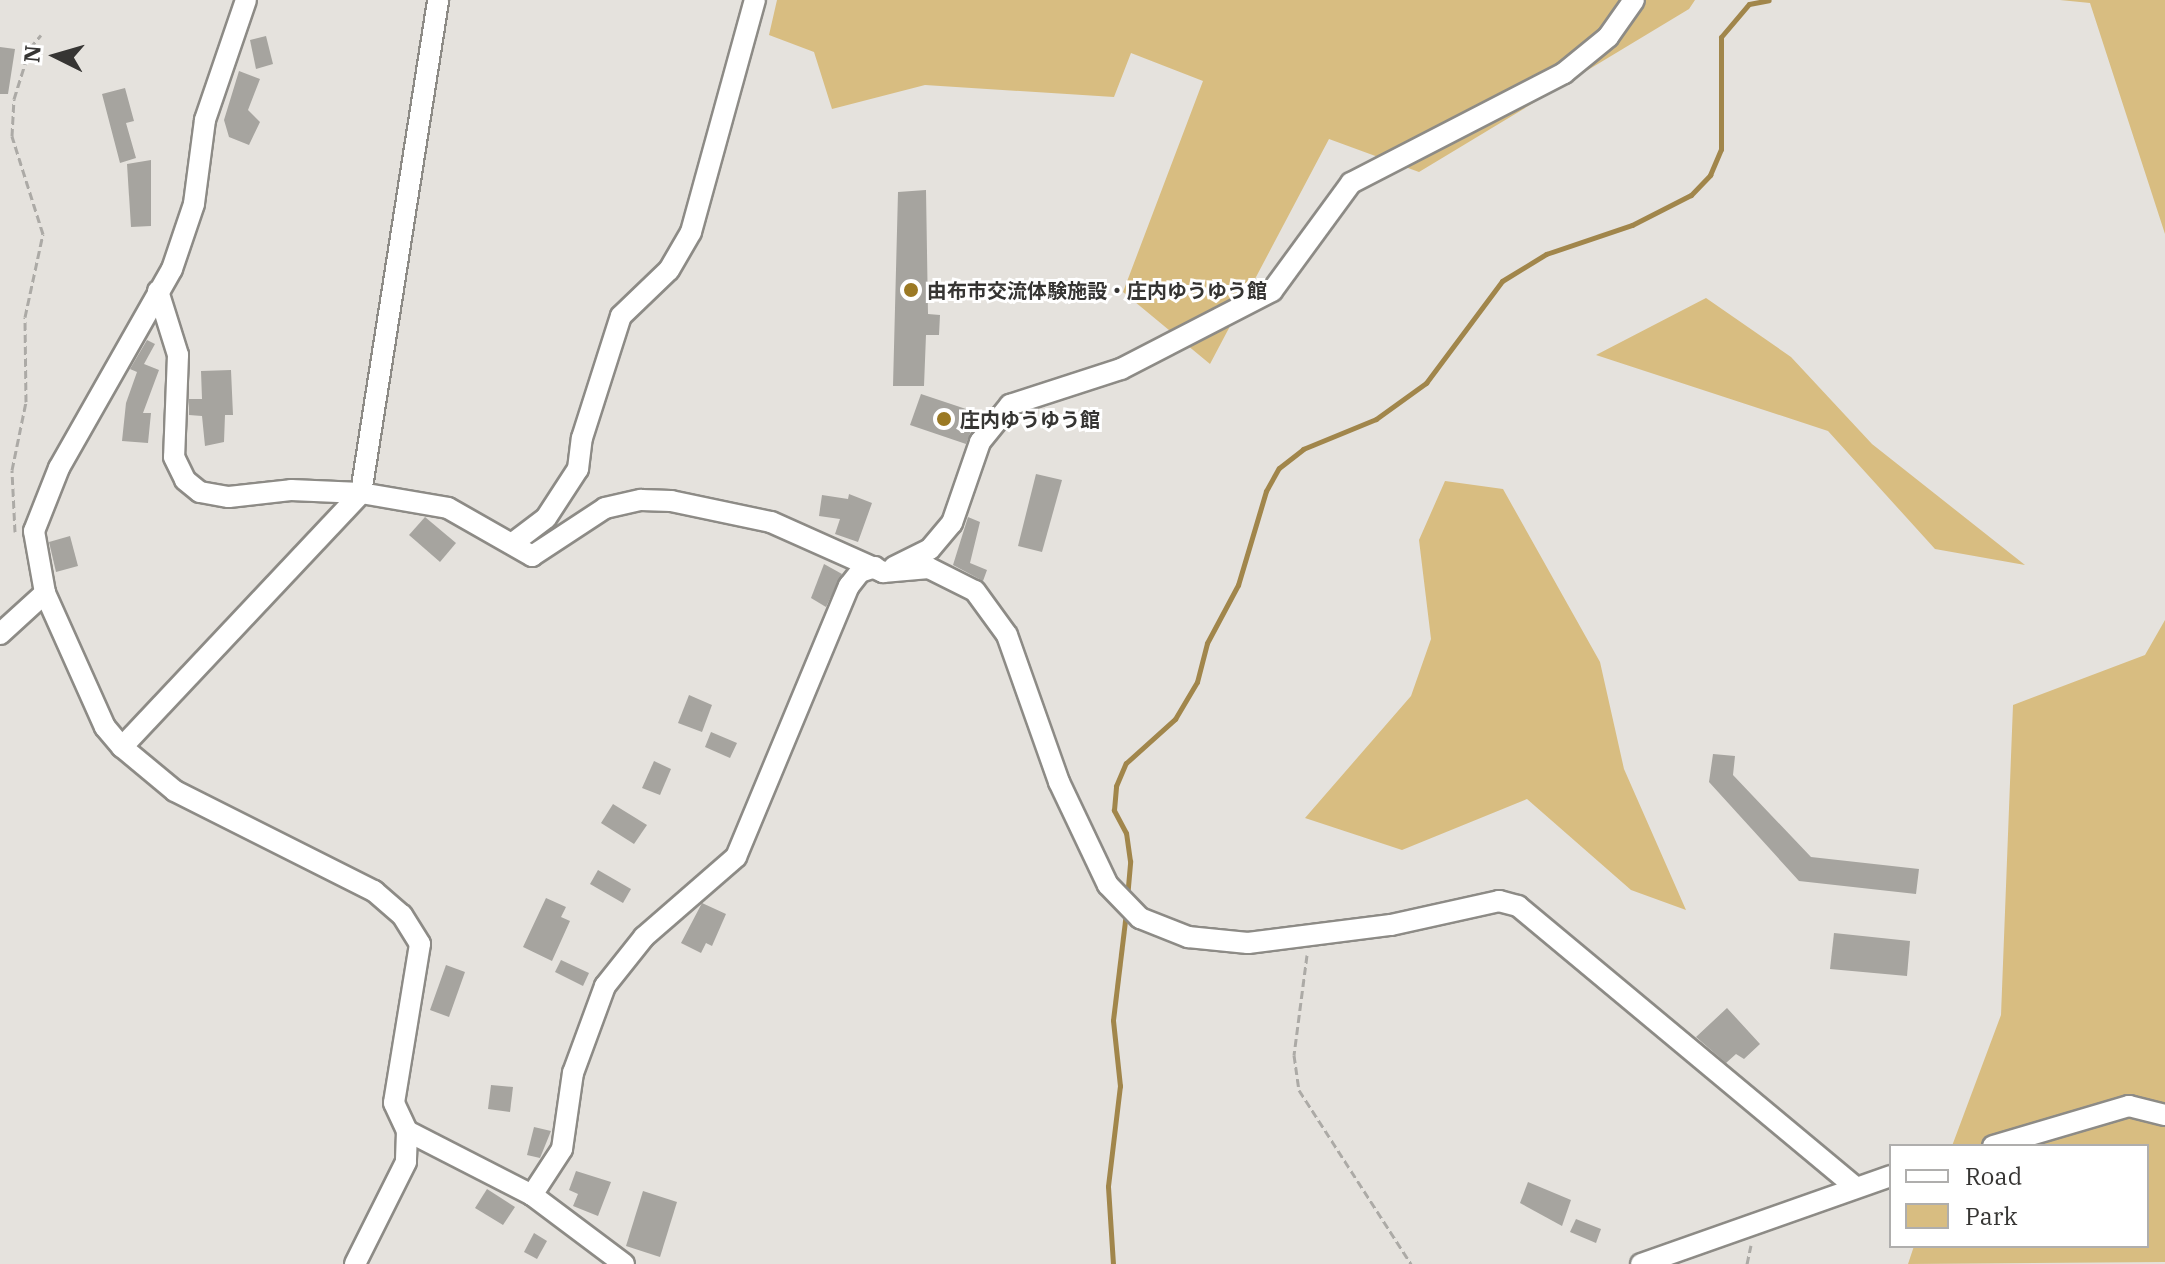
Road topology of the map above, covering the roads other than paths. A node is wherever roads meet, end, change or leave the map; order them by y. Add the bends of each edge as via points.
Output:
1 (246, 0) edge
2 (438, 0) edge
3 (755, 0) edge
4 (1634, 0) edge
5 (158, 291) junction
6 (361, 493) junction
7 (513, 543) junction
8 (879, 570) junction
9 (45, 593) junction
10 (0, 634) edge
11 (122, 747) junction
12 (2165, 1115) edge
13 (407, 1131) junction
14 (2000, 1144) edge
15 (1889, 1177) edge
16 (1854, 1186) junction
17 (532, 1195) junction
18 (355, 1264) edge
19 (624, 1264) edge
20 (1641, 1264) edge

1 - 5 street via 205,120 194,204 172,269
2 - 6 street
3 - 7 street via 691,232 669,270 621,316 582,438 578,469 546,518
4 - 8 street via 1608,37 1564,73 1351,183 1272,291 1121,369 1010,405 980,442 952,523 930,549
5 - 6 street via 178,355 174,457 185,480 200,492 229,497 291,490
5 - 9 street via 59,468 39,517 34,531
6 - 7 street via 448,508
6 - 11 street
7 - 8 street via 532,556 605,508 641,500 671,501 771,522
8 - 16 street via 929,568 975,591 1007,635 1059,782 1108,885 1140,918 1166,931 1248,943 1499,901 1518,906
8 - 17 street via 860,572 849,586 736,857 644,937 605,986 573,1073 562,1149
9 - 10 street
9 - 11 street via 105,727
11 - 13 street via 175,791 350,876 402,915 420,944 394,1103
12 - 14 street via 2129,1106
13 - 17 street
13 - 18 street via 406,1162
15 - 16 street
16 - 20 street
17 - 19 street

